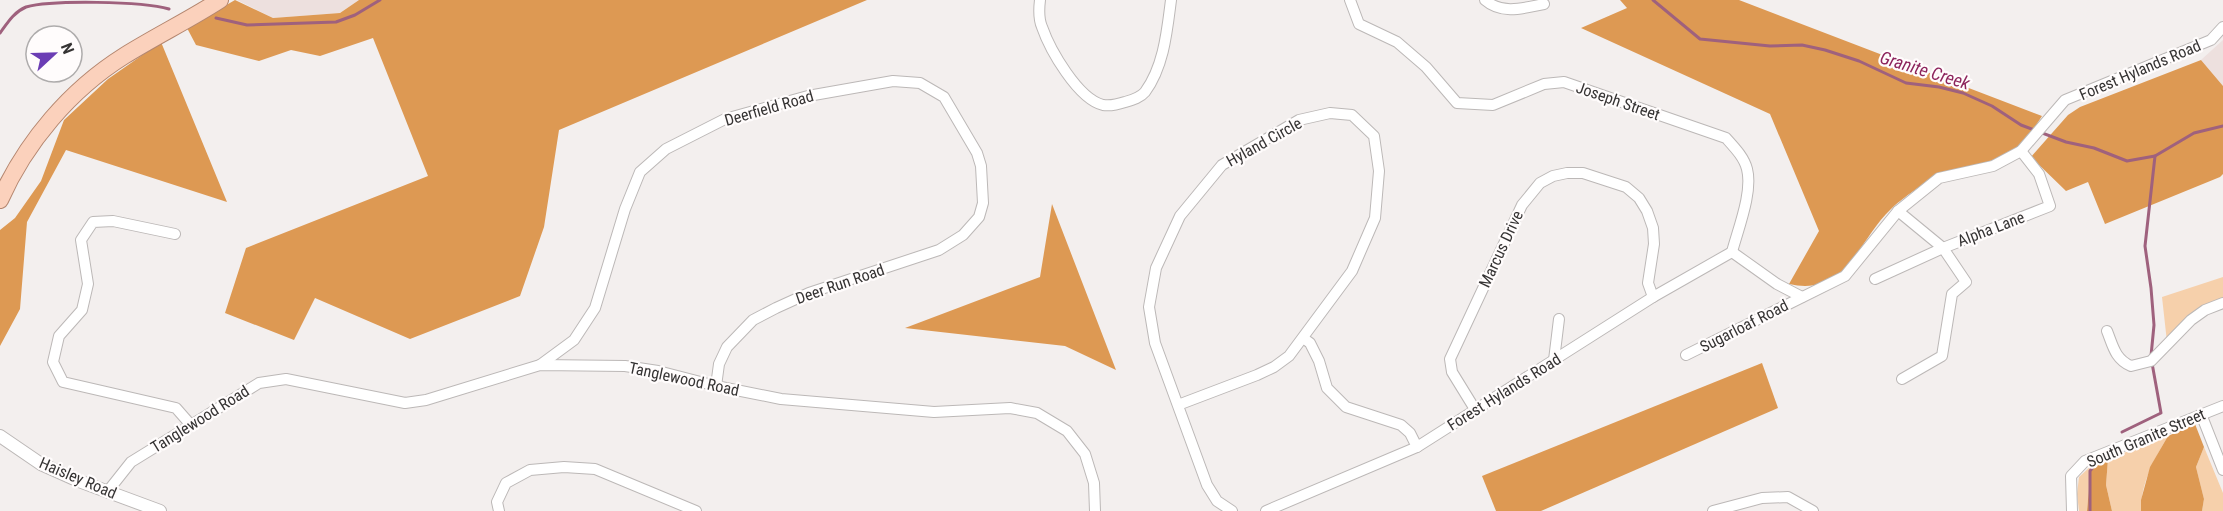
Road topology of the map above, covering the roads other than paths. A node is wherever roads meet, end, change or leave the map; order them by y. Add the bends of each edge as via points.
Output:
1 (1040, 0) edge
2 (1171, 0) edge
3 (1350, 0) edge
4 (1485, 0) edge
5 (209, 3) edge
6 (1544, 4) dead end
7 (2223, 27) edge
8 (2021, 151) junction
9 (0, 200) edge
10 (983, 203) joint
11 (1898, 211) junction
12 (174, 234) dead end
13 (1943, 248) junction
14 (1732, 252) junction
15 (1875, 279) dead end
16 (1653, 297) junction
17 (1802, 297) junction
18 (2223, 303) edge
19 (1559, 319) dead end
20 (2107, 331) dead end
21 (1303, 338) junction
22 (1686, 355) dead end
23 (1554, 360) junction
24 (540, 365) junction
25 (1902, 379) dead end
26 (716, 386) junction
27 (1178, 405) junction
28 (2223, 406) edge
29 (1476, 411) junction
30 (2201, 414) junction
31 (190, 424) junction
32 (1, 438) edge
33 (1417, 447) junction
34 (2223, 470) edge
35 (108, 490) junction
36 (160, 511) edge
37 (499, 511) edge
38 (696, 511) edge
39 (1095, 511) edge
40 (1232, 511) edge
41 (1266, 511) edge
42 (1713, 511) edge
43 (1813, 511) edge
44 (2072, 511) edge

1 - 2 street via 1041,26 1064,69 1085,96 1103,105 1137,99 1144,93 1158,68
3 - 14 street, Joseph Street via 1359,24 1397,42 1426,67 1457,103 1493,105 1544,84 1564,82 1726,138 1748,169 1747,197
4 - 6 street via 1507,10
5 - 9 main road via 88,82 38,134
7 - 8 street, Forest Hylands Road via 2211,40 2065,100
8 - 11 street, Forest Hylands Road via 1993,166 1939,178
8 - 13 street, Alpha Lane via 2039,174 2050,206
10 - 24 street, Deerfield Road via 977,153 944,97 920,83 893,81 808,96 725,119 666,149 640,172 595,308 574,340
10 - 26 street, Deer Run Road via 979,217 963,235 939,250 809,293 753,320 727,347 719,364
11 - 13 street
11 - 17 street, Forest Hylands Road via 1845,276
12 - 31 street via 113,221 93,222 81,240 88,284 82,310 58,336 53,362 63,382 176,408
13 - 15 street, Alpha Lane
13 - 25 street via 1966,282 1952,294 1942,356
14 - 16 street, Forest Hylands Road
14 - 17 street
16 - 23 street, Forest Hylands Road
16 - 29 street, Marcus Drive via 1648,283 1653,228 1639,198 1626,187 1583,173 1567,173 1540,183 1522,205 1450,359 1452,372
17 - 22 street, Sugarloaf Road
18 - 20 street via 2191,320 2149,361 2131,366 2115,352
19 - 23 street
21 - 27 street, Hyland Circle via 1274,367
21 - 27 street, Hyland Circle via 1352,271 1376,218 1379,171 1374,136 1352,115 1330,113 1299,120 1249,148 1222,165 1180,216 1156,268 1149,307 1155,343
21 - 33 street via 1319,361 1327,388 1346,407 1401,425
23 - 29 street, Forest Hylands Road
24 - 26 street, Tanglewood Road via 625,366
24 - 31 street, Tanglewood Road via 405,404 286,379 259,383
26 - 39 street, Tanglewood Road via 793,400 934,412 1010,408 1037,413 1067,431 1085,454 1094,483
27 - 40 street via 1207,485 1217,501
28 - 30 street, South Granite Street
29 - 33 street, Forest Hylands Road
30 - 34 street
30 - 44 street, South Granite Street via 2085,461 2071,476
31 - 35 street, Tanglewood Road via 131,462
32 - 35 street, Haisley Road via 41,464
33 - 41 street, Forest Hylands Road
35 - 36 street, Haisley Road
37 - 38 street via 497,502 506,483 530,470 564,467 595,469
42 - 43 street via 1762,498 1788,497

